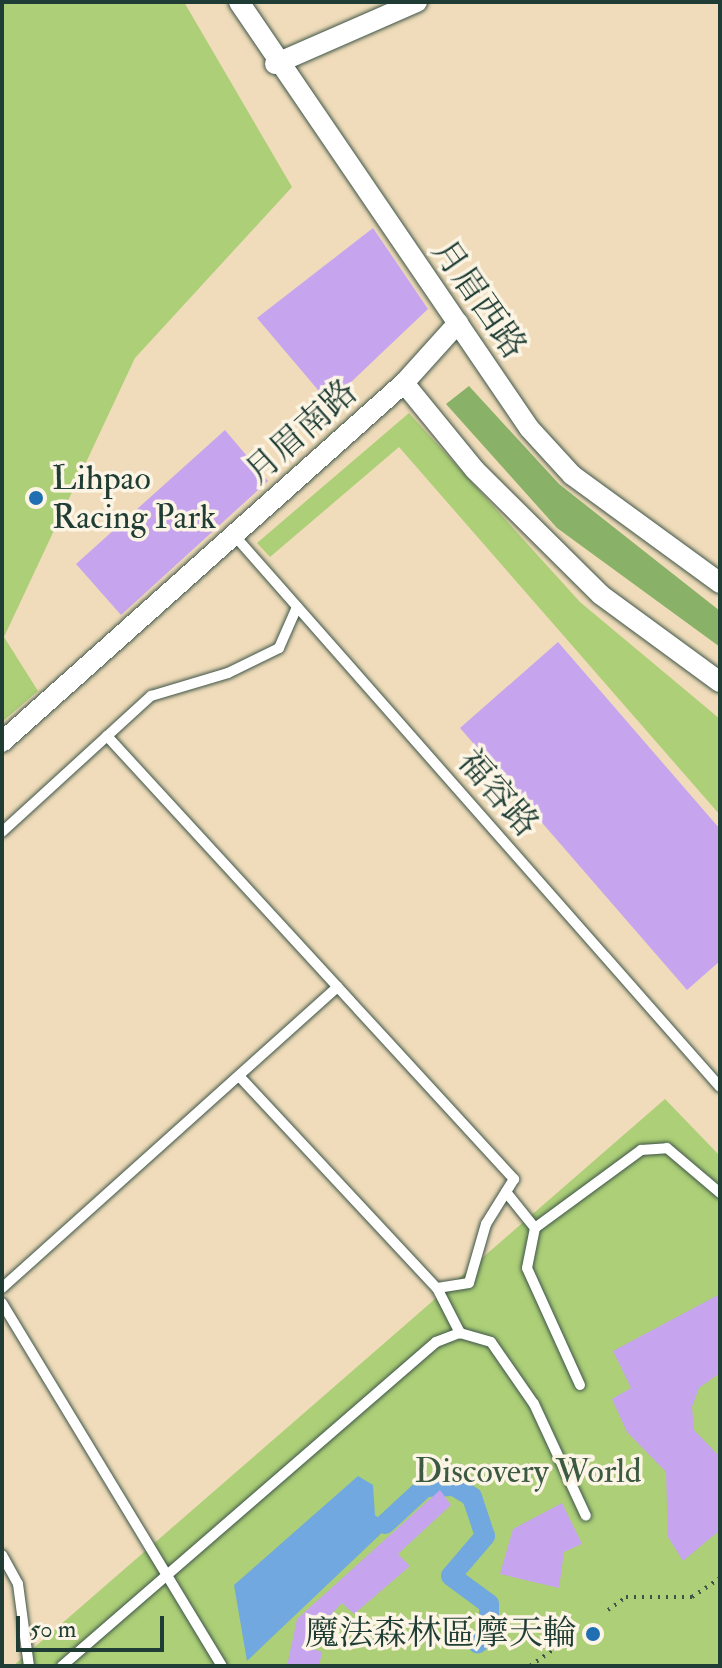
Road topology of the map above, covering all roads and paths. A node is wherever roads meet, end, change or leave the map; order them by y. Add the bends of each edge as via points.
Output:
1 (239, 2) edge
2 (417, 2) edge
3 (275, 64) junction
4 (458, 323) junction
5 (404, 383) junction
6 (234, 535) junction
7 (720, 583) edge
8 (297, 607) junction
9 (720, 682) edge
10 (107, 736) junction
11 (2, 742) edge
12 (2, 832) edge
13 (338, 987) junction
14 (239, 1076) junction
15 (720, 1087) edge
16 (506, 1192) junction
17 (720, 1193) edge
18 (535, 1228) junction
19 (2, 1288) edge
20 (437, 1288) junction
21 (2, 1303) edge
22 (460, 1333) junction
23 (580, 1385) dead end
24 (586, 1516) dead end
25 (2, 1555) edge
26 (173, 1575) junction
27 (720, 1578) edge
28 (608, 1610) dead end
29 (561, 1644) dead end
30 (29, 1666) edge
31 (62, 1666) edge
32 (222, 1666) edge
33 (530, 1666) edge

1 - 3 street, 月眉西路
2 - 3 street
3 - 4 street, 月眉西路
4 - 5 street, 月眉南路
4 - 7 street, 月眉西路 via 572,475
5 - 6 street, 月眉南路
5 - 9 street via 475,470 601,595
6 - 8 lane, 福容路
6 - 11 street, 月眉南路
8 - 10 lane via 279,648 151,696
8 - 15 lane, 福容路
10 - 12 lane
10 - 13 lane
13 - 14 lane
13 - 16 lane via 514,1179
14 - 19 lane
14 - 20 lane
16 - 18 lane
16 - 20 lane via 486,1224 469,1283
17 - 18 lane via 667,1148 641,1150
18 - 23 lane via 527,1268
20 - 22 lane
21 - 26 lane
22 - 24 lane via 491,1342 534,1404
22 - 26 lane via 436,1342
25 - 30 lane via 18,1584
26 - 31 lane
26 - 32 lane
27 - 28 path via 692,1597 626,1597
29 - 33 path

